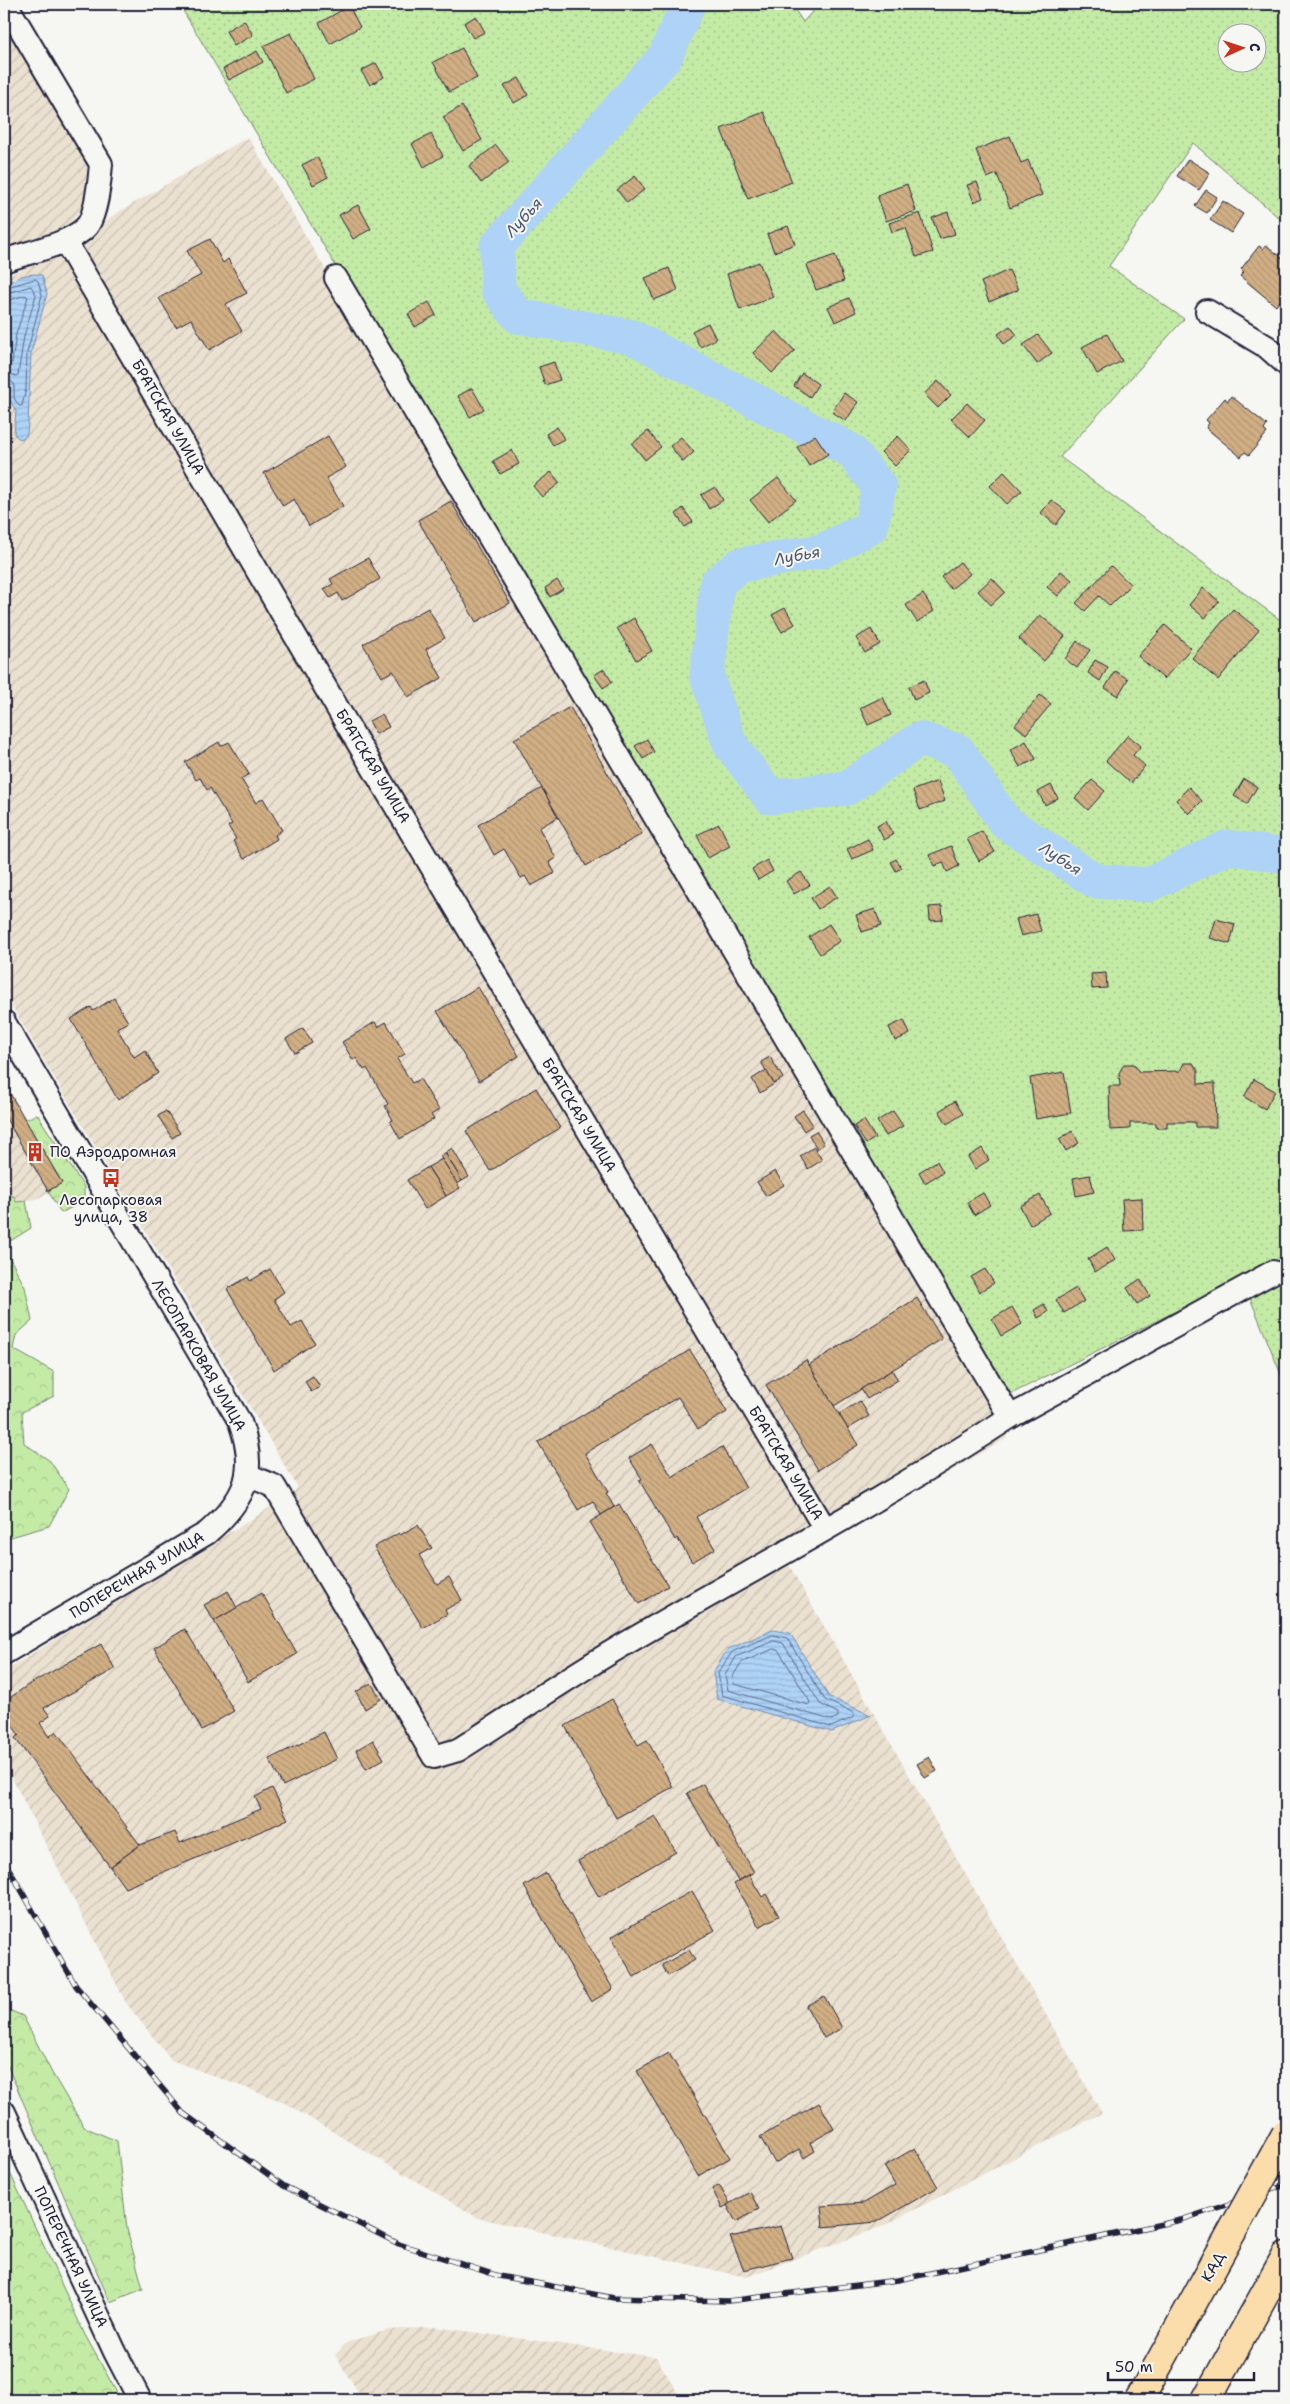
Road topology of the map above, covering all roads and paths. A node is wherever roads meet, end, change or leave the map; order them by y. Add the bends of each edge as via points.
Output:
1 (6, 4) edge
2 (64, 241) junction
3 (4, 262) edge
4 (336, 278) dead end
5 (1207, 311) dead end
6 (1286, 364) edge
7 (4, 1022) edge
8 (1273, 1272) dead end
9 (1010, 1417) junction
10 (247, 1475) junction
11 (825, 1529) junction
12 (4, 1653) edge
13 (4, 2112) edge
14 (1286, 2134) edge
15 (1286, 2256) edge
16 (140, 2400) edge
17 (1139, 2400) edge
18 (1206, 2400) edge

1 - 2 street via 101,164 99,192 87,227
2 - 3 street
2 - 11 street, БРАТСКАЯ УЛИЦА
4 - 9 street
5 - 6 street via 1267,347
7 - 10 street, ЛЕСОПАРКОВАЯ УЛИЦА via 240,1422 247,1441
8 - 9 street
9 - 11 street
10 - 11 street via 274,1486 434,1757 458,1750 628,1642
10 - 12 street, ПОПЕРЕЧНАЯ УЛИЦА via 232,1510 207,1533
13 - 16 street, ПОПЕРЕЧНАЯ УЛИЦА
14 - 17 highway, КАД, bridge
15 - 18 highway

